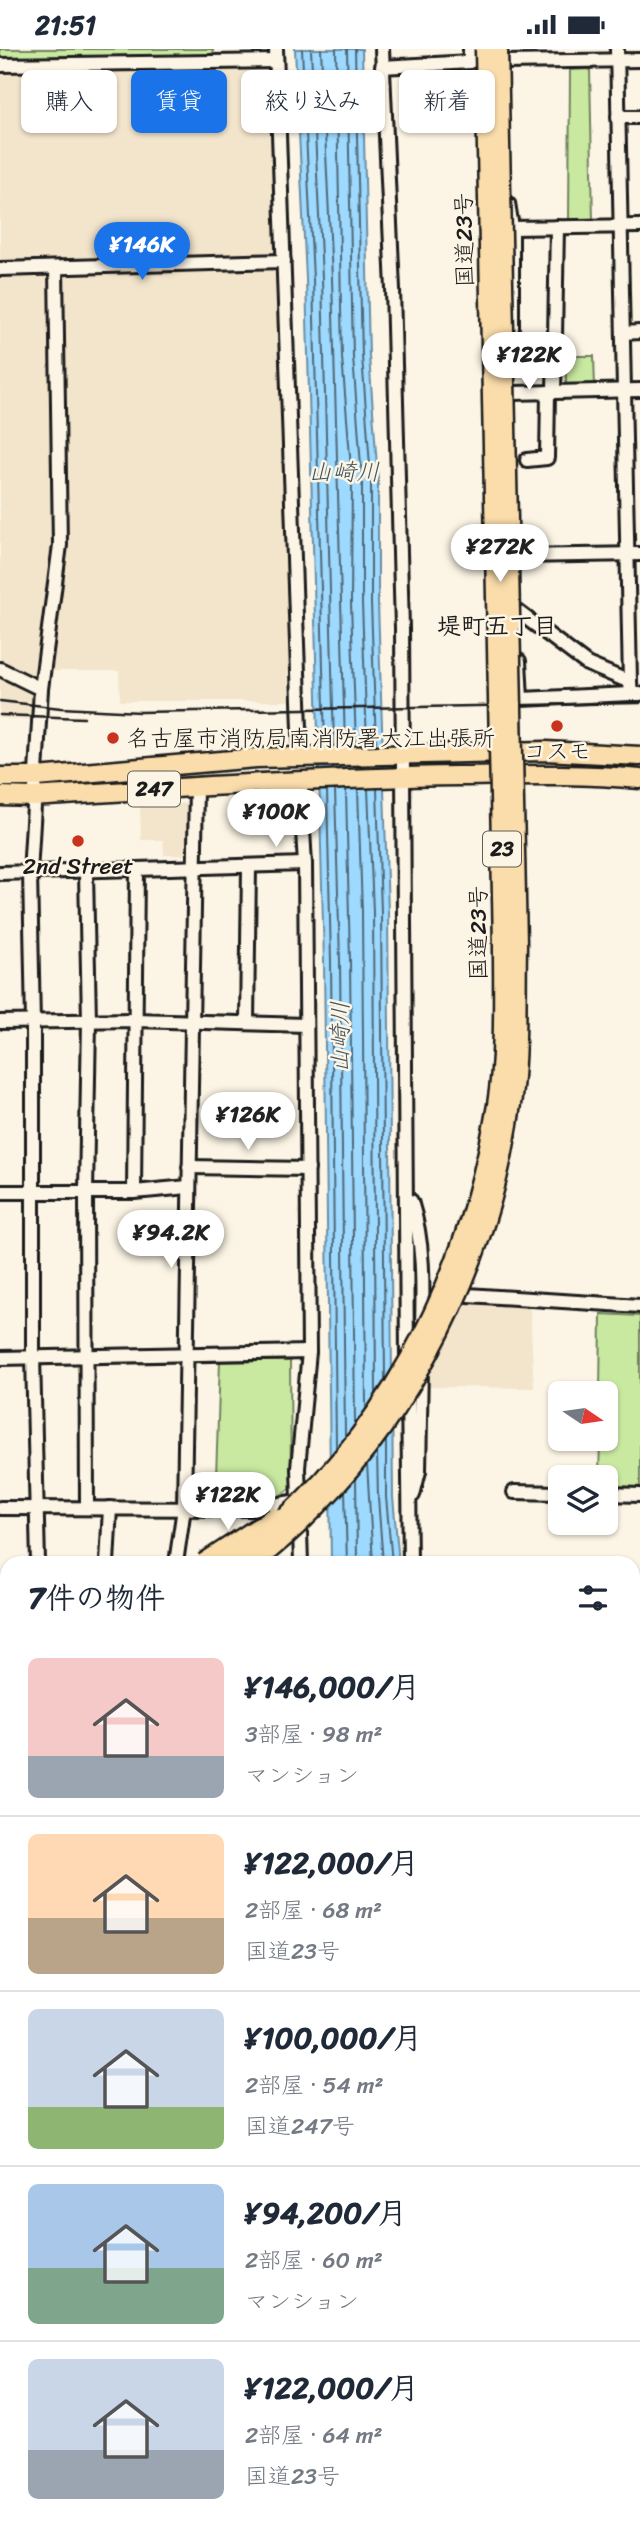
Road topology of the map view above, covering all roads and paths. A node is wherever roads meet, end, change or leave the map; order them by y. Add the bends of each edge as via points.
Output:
1 (382, 49) edge
2 (470, 49) edge
3 (485, 49) edge
4 (501, 53) edge
5 (276, 55) edge
6 (552, 55) edge
7 (617, 55) edge
8 (640, 60) edge
9 (0, 65) edge
10 (382, 67) junction
11 (618, 117) junction
12 (640, 117) edge
13 (621, 226) junction
14 (640, 226) edge
15 (557, 227) junction
16 (512, 228) junction
17 (284, 261) junction
18 (56, 268) junction
19 (0, 269) edge
20 (640, 332) edge
21 (623, 333) junction
22 (640, 390) edge
23 (624, 391) junction
24 (551, 392) junction
25 (512, 393) junction
26 (527, 460) dead end
27 (634, 554) edge
28 (517, 556) junction
29 (517, 611) junction
30 (0, 669) edge
31 (41, 689) junction
32 (634, 690) edge
33 (640, 755) edge
34 (396, 756) junction
35 (304, 757) junction
36 (0, 776) edge
37 (37, 777) junction
38 (399, 777) junction
39 (640, 779) edge
40 (304, 780) junction
41 (196, 786) junction
42 (0, 796) edge
43 (34, 797) junction
44 (305, 864) junction
45 (249, 867) junction
46 (193, 869) junction
47 (137, 870) junction
48 (86, 872) junction
49 (0, 873) edge
50 (30, 873) junction
51 (135, 1020) junction
52 (89, 1021) junction
53 (0, 1022) edge
54 (192, 1022) junction
55 (33, 1023) junction
56 (247, 1023) junction
57 (306, 1025) junction
58 (189, 1167) junction
59 (308, 1169) junction
60 (188, 1187) junction
61 (406, 1187) junction
62 (0, 1192) edge
63 (32, 1192) junction
64 (86, 1192) junction
65 (134, 1192) junction
66 (423, 1293) junction
67 (640, 1306) edge
68 (309, 1352) junction
69 (187, 1354) junction
70 (86, 1355) junction
71 (33, 1356) junction
72 (0, 1358) edge
73 (514, 1492) dead end
74 (548, 1493) edge
75 (618, 1494) edge
76 (640, 1495) edge
77 (300, 1501) junction
78 (184, 1507) junction
79 (0, 1508) edge
80 (36, 1508) junction
81 (87, 1508) junction
82 (110, 1508) junction
83 (250, 1509) junction
84 (408, 1512) junction
85 (38, 1556) edge
86 (107, 1556) edge
87 (178, 1556) edge
88 (214, 1556) edge
89 (240, 1556) edge
90 (240, 1556) edge
91 (261, 1556) edge
92 (302, 1556) edge
93 (410, 1556) edge

1 - 10 street
2 - 10 street via 470,62
3 - 77 highway, 国道23号 / 23, bridge via 503,946 497,1103 475,1203 417,1350 360,1436
4 - 6 street
4 - 16 street via 505,184
4 - 91 highway, 国道23号 / 23, bridge via 517,944 512,1098 491,1196 473,1252 430,1351 367,1448 330,1492
5 - 9 street
5 - 17 street
6 - 7 street
7 - 8 street
7 - 11 street
10 - 34 street via 402,628
11 - 12 street
11 - 13 street
13 - 14 street
13 - 15 street
13 - 21 street
15 - 16 street
15 - 24 street
16 - 25 street
17 - 18 street
17 - 35 street
18 - 19 street
18 - 31 street via 60,545
20 - 21 street
21 - 23 street
22 - 23 street
23 - 24 street
23 - 27 street
24 - 25 street
24 - 26 street via 547,458
25 - 28 street
27 - 28 street
27 - 32 street
28 - 29 street
29 - 32 street via 587,664
29 - 32 street via 521,699
30 - 31 street
31 - 37 street
33 - 34 highway, 247 via 546,751
34 - 35 highway, 247
34 - 38 street
35 - 37 highway, 247
36 - 37 highway, 247
37 - 43 street
38 - 39 highway, 247
38 - 40 highway, 247
38 - 61 street
40 - 41 highway, 247
40 - 44 street
41 - 43 highway, 247
41 - 46 street
42 - 43 highway, 247
43 - 50 street
44 - 45 street
44 - 57 street
45 - 46 street
45 - 56 street
46 - 47 street
46 - 54 street
47 - 48 street
47 - 51 street
48 - 50 street
48 - 52 street
49 - 50 street
50 - 55 street
51 - 52 street
51 - 54 street
51 - 65 street
52 - 55 street
52 - 64 street
53 - 55 street
54 - 56 street
54 - 58 street
55 - 63 street
56 - 57 street
57 - 59 street
58 - 59 street
58 - 60 street
59 - 68 street
60 - 65 street
60 - 69 street
61 - 66 street via 419,1227
61 - 84 street
62 - 63 street
63 - 64 street
63 - 71 street
64 - 65 street
64 - 70 street
66 - 67 street
66 - 84 street via 419,1471
68 - 69 street
68 - 77 street via 298,1468
69 - 70 street
69 - 78 street
70 - 71 street
70 - 81 street
71 - 72 street
71 - 80 street
73 - 74 street
75 - 76 street
77 - 83 street
77 - 88 highway, bridge
77 - 89 highway, 国道23号 / 23, bridge
77 - 92 street
78 - 82 street
78 - 83 street
78 - 87 street
79 - 80 street
80 - 81 street
80 - 85 street
81 - 82 street
82 - 86 street
83 - 90 street
84 - 93 street

